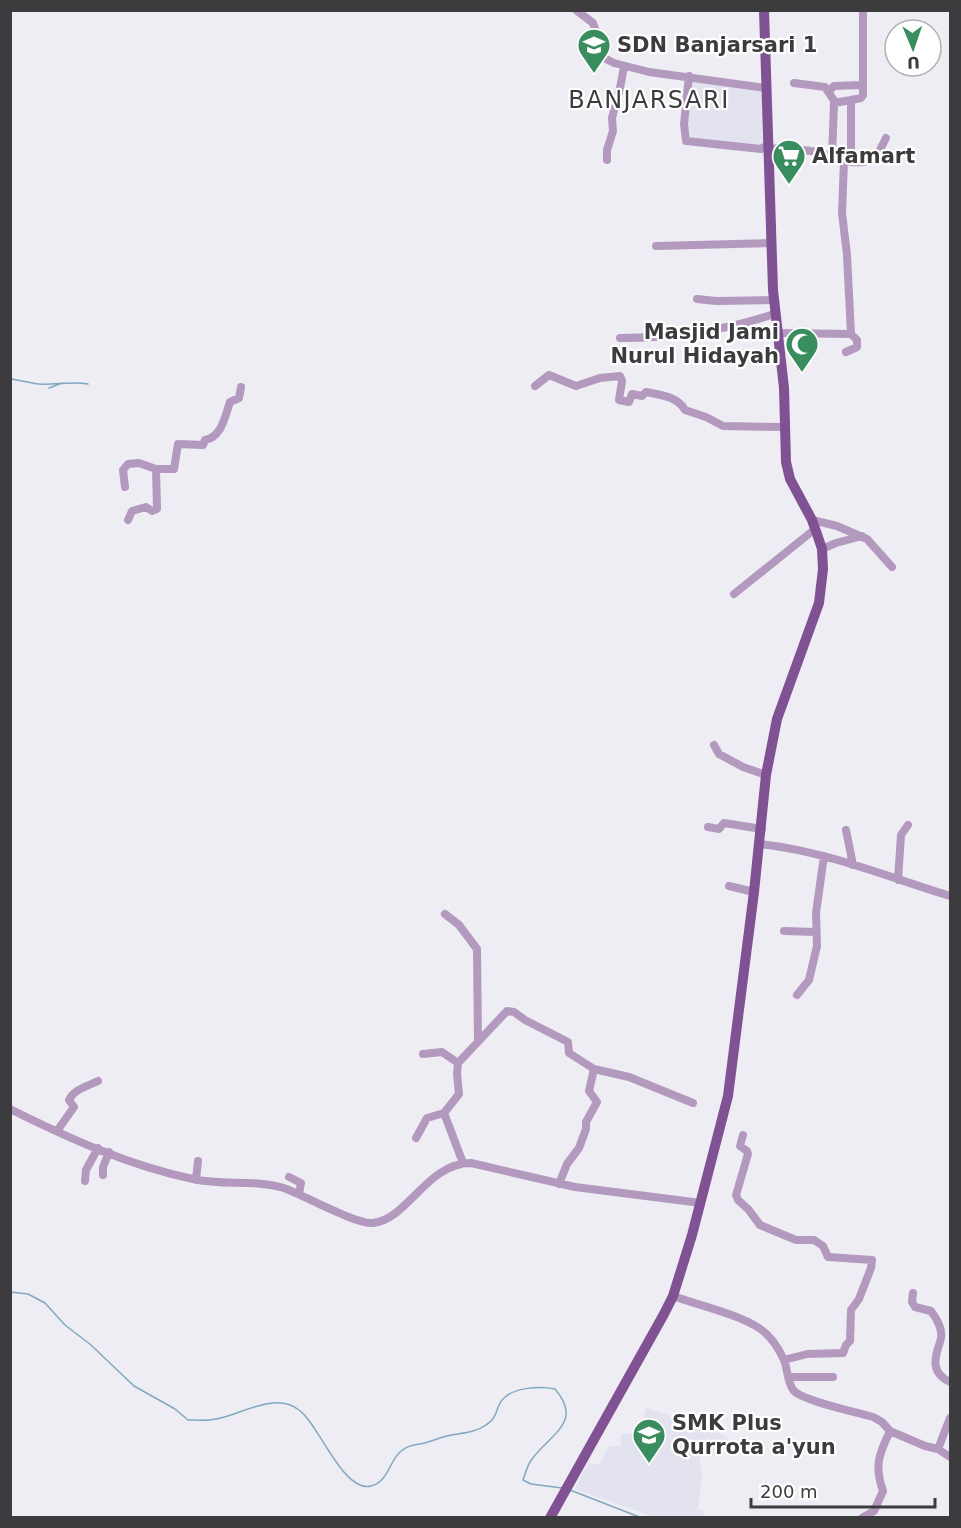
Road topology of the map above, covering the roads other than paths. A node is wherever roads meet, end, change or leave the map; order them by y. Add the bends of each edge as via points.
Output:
1 (576, 10) edge
2 (764, 10) edge
3 (863, 10) edge
4 (624, 67) junction
5 (688, 76) junction
6 (794, 83) dead end
7 (863, 85) junction
8 (766, 88) junction
9 (829, 91) junction
10 (851, 99) junction
11 (835, 102) junction
12 (886, 138) dead end
13 (769, 146) junction
14 (832, 157) junction
15 (608, 160) dead end
16 (848, 162) junction
17 (772, 243) junction
18 (656, 246) dead end
19 (697, 299) dead end
20 (773, 300) junction
21 (774, 315) junction
22 (778, 333) junction
23 (851, 334) junction
24 (620, 338) dead end
25 (846, 352) dead end
26 (535, 386) dead end
27 (241, 387) dead end
28 (785, 427) junction
29 (156, 469) junction
30 (125, 487) dead end
31 (128, 520) dead end
32 (814, 524) junction
33 (862, 536) junction
34 (822, 549) junction
35 (892, 567) dead end
36 (734, 594) dead end
37 (714, 745) dead end
38 (766, 776) junction
39 (908, 825) dead end
40 (708, 827) dead end
41 (762, 829) junction
42 (846, 830) dead end
43 (760, 843) junction
44 (824, 856) junction
45 (853, 865) junction
46 (898, 880) junction
47 (729, 886) dead end
48 (754, 892) junction
49 (951, 896) edge
50 (445, 914) dead end
51 (783, 931) dead end
52 (816, 932) junction
53 (797, 996) dead end
54 (478, 1041) junction
55 (423, 1054) dead end
56 (458, 1063) junction
57 (594, 1070) junction
58 (98, 1082) dead end
59 (693, 1103) dead end
60 (10, 1109) edge
61 (444, 1113) junction
62 (57, 1131) junction
63 (743, 1135) dead end
64 (416, 1138) dead end
65 (98, 1148) junction
66 (109, 1152) junction
67 (198, 1161) dead end
68 (463, 1163) junction
69 (102, 1175) dead end
70 (289, 1177) dead end
71 (196, 1180) junction
72 (85, 1181) dead end
73 (559, 1184) junction
74 (298, 1194) junction
75 (701, 1203) junction
76 (913, 1293) dead end
77 (673, 1296) junction
78 (784, 1360) junction
79 (789, 1377) junction
80 (833, 1377) dead end
81 (951, 1382) edge
82 (951, 1418) edge
83 (890, 1431) junction
84 (938, 1449) junction
85 (951, 1457) edge
86 (550, 1518) edge
87 (862, 1518) edge

1 - 4 street via 593,23 602,56
2 - 8 main road
3 - 7 street
4 - 5 street
4 - 15 street via 612,117
5 - 8 street
5 - 13 street via 686,141 761,149
6 - 9 street via 825,87
7 - 9 street via 834,86
7 - 10 street via 863,97
8 - 13 main road
9 - 11 street
10 - 11 street
10 - 16 street
11 - 14 street
12 - 16 street via 874,159
13 - 14 street
13 - 17 main road
14 - 16 street
16 - 23 street via 842,209
17 - 18 street
17 - 20 main road
19 - 20 street
20 - 21 main road
21 - 22 main road
21 - 24 street via 709,331
22 - 23 street
22 - 28 main road
23 - 25 street via 857,347
26 - 28 street via 549,375 576,386 620,376 619,400 629,402 632,394 642,396 646,392 675,399 685,410 723,426
27 - 29 street via 239,398 230,402 214,436 200,446 178,444 175,468
28 - 32 main road via 787,471
29 - 30 street via 129,464 123,470
29 - 31 street via 157,509 132,511
32 - 33 street
32 - 34 main road
32 - 36 street
33 - 34 street
33 - 35 street
34 - 38 main road via 819,603 777,719
37 - 38 street via 719,754
38 - 41 main road
39 - 46 street via 901,835
40 - 41 street via 719,829 724,823
41 - 43 main road
42 - 45 street
43 - 44 street
43 - 48 main road
44 - 45 street
44 - 52 street
45 - 46 street
46 - 49 street
47 - 48 street
48 - 75 main road via 728,1096
50 - 54 street via 477,949
51 - 52 street
52 - 53 street via 810,976
54 - 56 street
54 - 57 street via 505,1012 512,1011 568,1042 569,1053
55 - 56 street via 442,1052
56 - 61 street via 459,1094
57 - 59 street via 631,1078
57 - 73 street via 589,1091 597,1102 579,1148
58 - 62 street via 70,1097 74,1107
60 - 62 street
61 - 64 street via 428,1118
61 - 68 street
62 - 65 street
63 - 78 street via 740,1146 748,1154 736,1195 757,1223 796,1240 814,1240 823,1246 828,1257 872,1260 859,1299 852,1307 850,1341 843,1353 807,1354
65 - 66 street
65 - 72 street via 86,1170
66 - 69 street
66 - 71 street
67 - 71 street
68 - 73 street
68 - 74 street via 428,1182 386,1220 374,1223 360,1221
70 - 74 street via 301,1183
71 - 74 street via 263,1183
73 - 75 street
75 - 77 main road
76 - 81 street via 915,1307 931,1311 938,1323 941,1340 936,1368 940,1377
77 - 78 street via 759,1328 770,1337
77 - 86 main road
78 - 79 street
79 - 80 street
79 - 83 street via 795,1391 804,1397 873,1417
82 - 84 street
83 - 84 street
83 - 87 street via 877,1466 883,1491 874,1511
84 - 85 street

